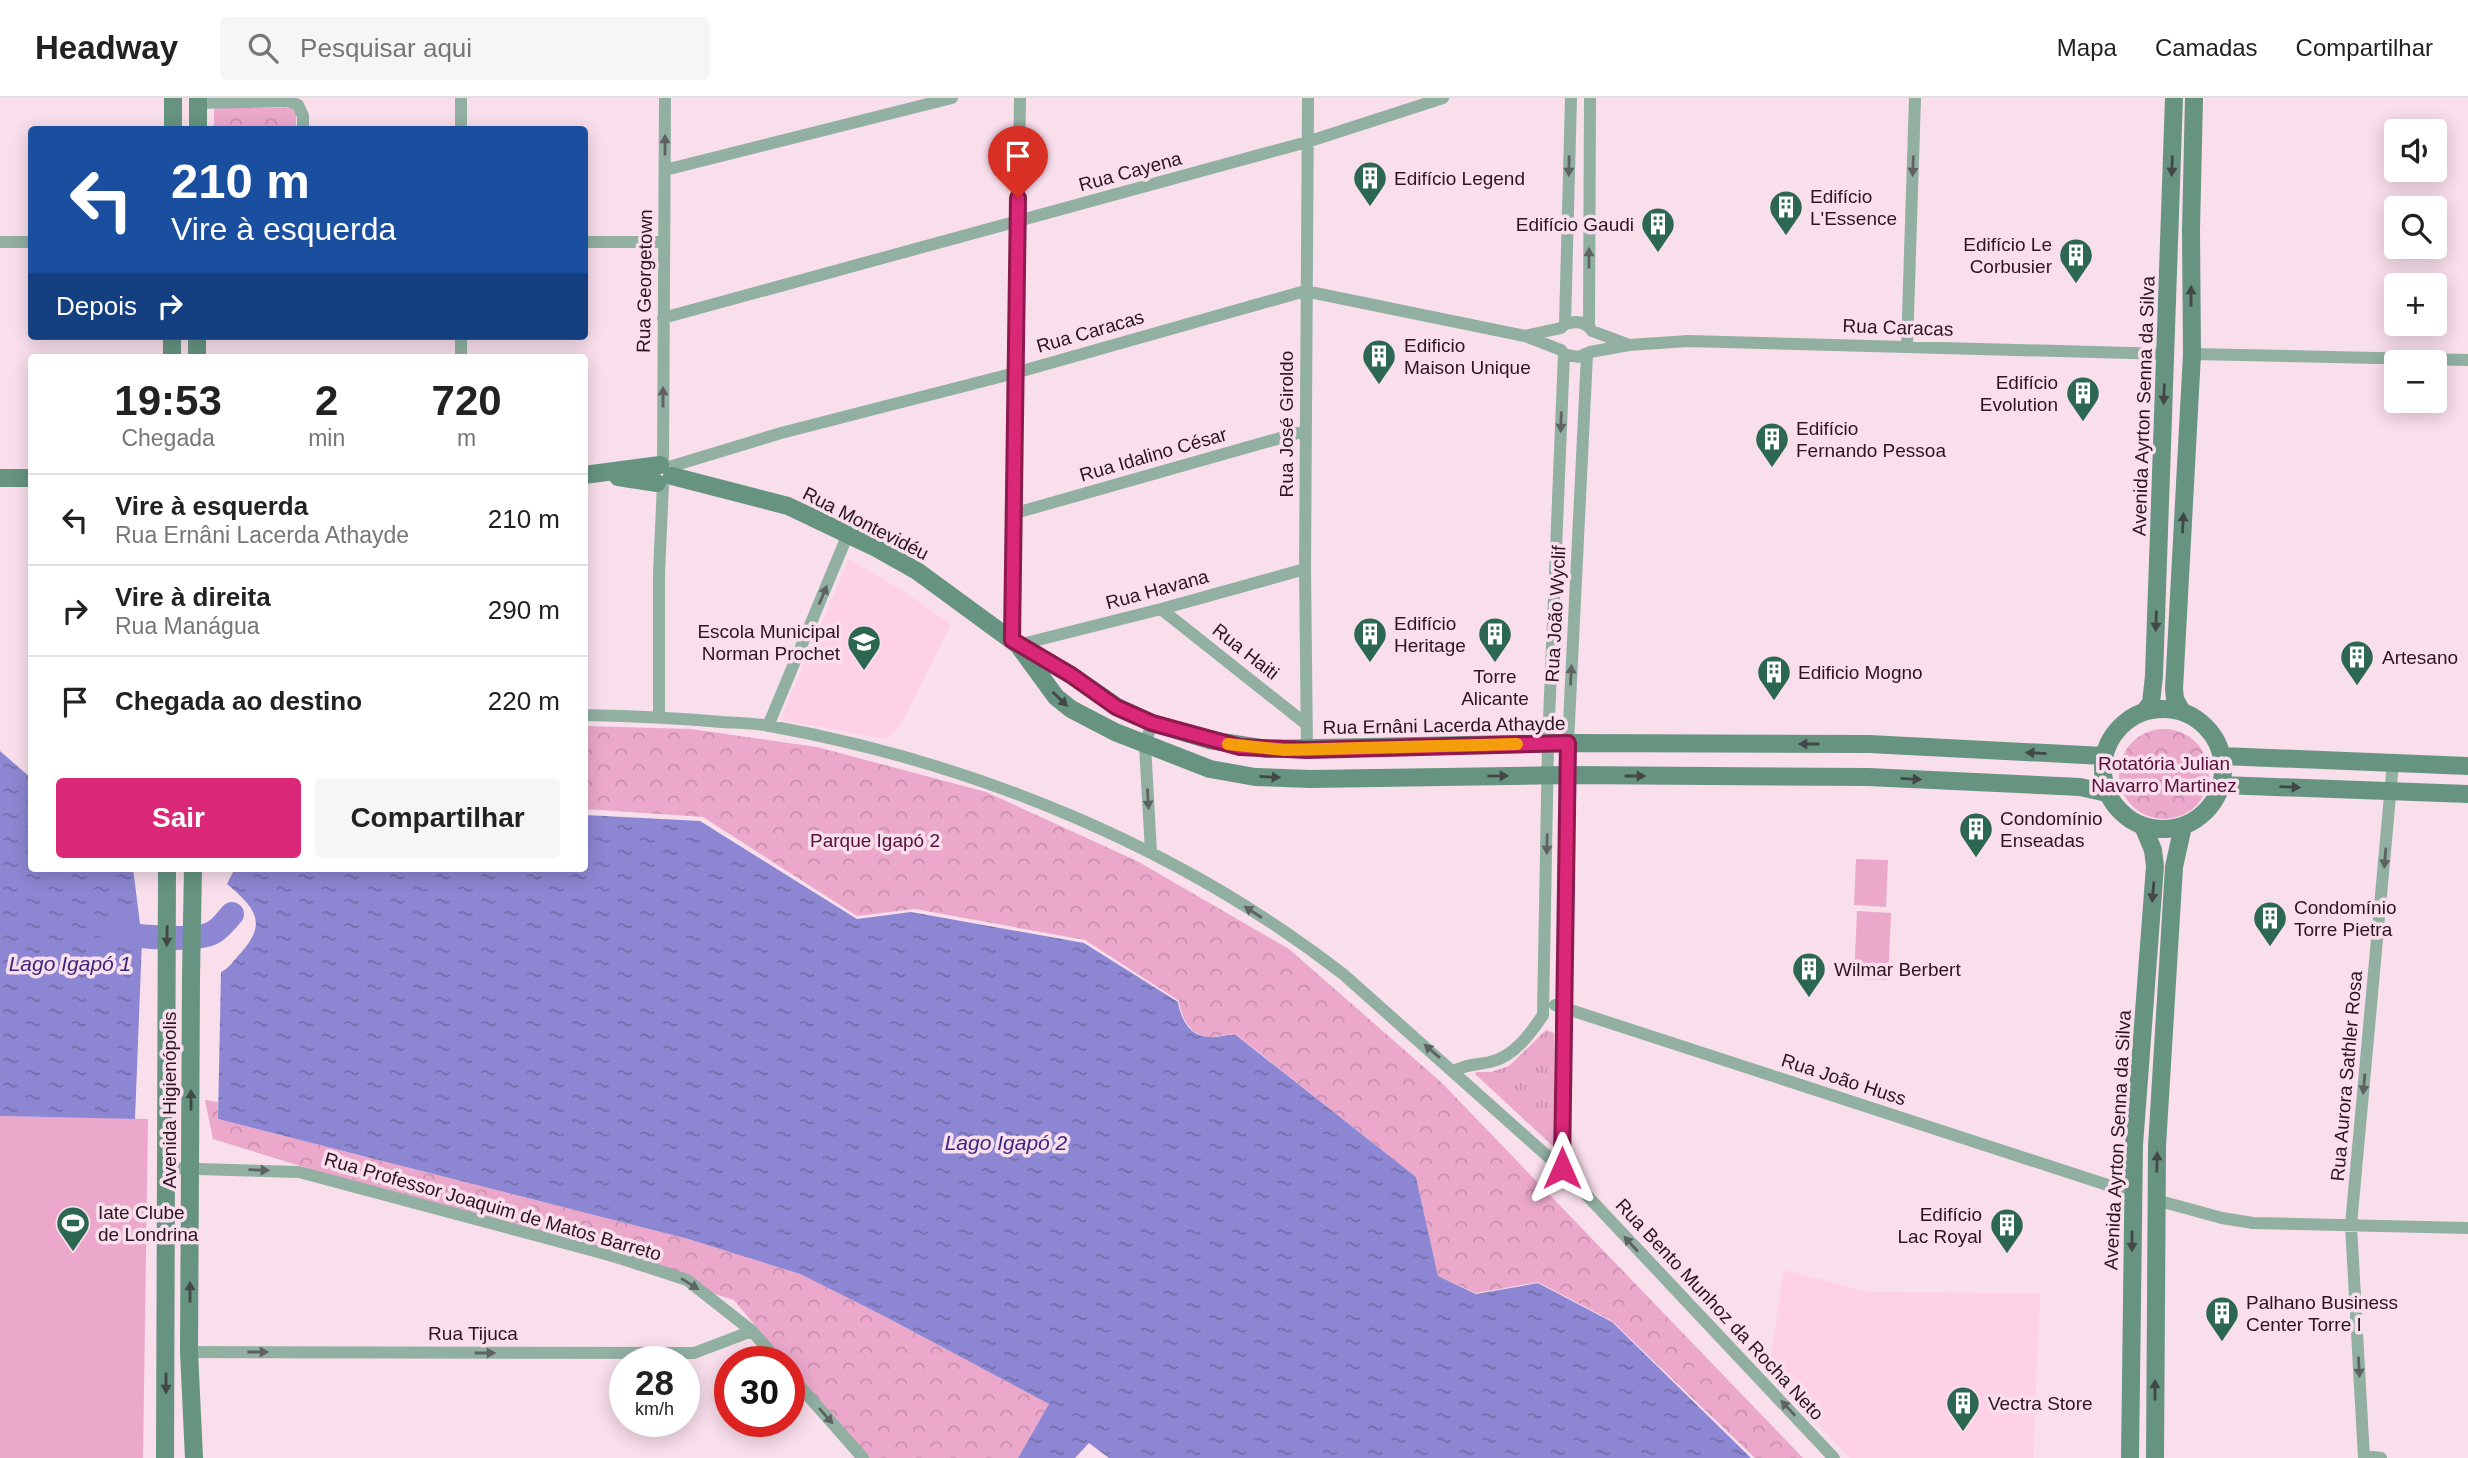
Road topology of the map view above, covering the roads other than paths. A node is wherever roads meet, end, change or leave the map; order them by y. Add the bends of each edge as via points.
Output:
1 (173, 98) edge
2 (461, 98) edge
3 (665, 98) edge
4 (952, 98) edge
5 (1020, 98) edge
6 (1308, 98) edge
7 (1443, 98) edge
8 (1571, 98) edge
9 (1590, 98) edge
10 (1915, 98) edge
11 (2174, 98) edge
12 (2194, 98) edge
13 (198, 101) edge
14 (173, 126) edge
15 (198, 126) edge
16 (303, 126) edge
17 (461, 126) edge
18 (1307, 142) junction
19 (665, 170) junction
20 (1017, 222) junction
21 (0, 242) edge
22 (28, 242) edge
23 (588, 242) edge
24 (664, 242) junction
25 (1305, 291) junction
26 (663, 318) junction
27 (1563, 326) junction
28 (1591, 328) junction
29 (1525, 336) junction
30 (1629, 345) junction
31 (1907, 347) junction
32 (1562, 352) junction
33 (1588, 354) junction
34 (2165, 354) junction
35 (2192, 354) junction
36 (2468, 360) edge
37 (1014, 373) junction
38 (1305, 431) junction
39 (664, 473) junction
40 (591, 475) edge
41 (0, 478) edge
42 (28, 478) edge
43 (1012, 514) junction
44 (848, 534) junction
45 (1305, 569) junction
46 (1161, 609) junction
47 (1015, 643) junction
48 (2144, 712) junction
49 (2182, 712) junction
50 (588, 715) edge
51 (659, 716) junction
52 (1152, 723) junction
53 (1306, 724) junction
54 (768, 726) junction
55 (1568, 743) junction
56 (1548, 744) junction
57 (1869, 744) junction
58 (1145, 745) junction
59 (1307, 750) junction
60 (2222, 755) junction
61 (2104, 756) junction
62 (2393, 763) junction
63 (2468, 765) edge
64 (1567, 775) junction
65 (1548, 776) junction
66 (1868, 776) junction
67 (2222, 785) junction
68 (2391, 790) junction
69 (2107, 793) junction
70 (2468, 794) edge
71 (2143, 826) junction
72 (2183, 827) junction
73 (1151, 852) junction
74 (167, 872) edge
75 (193, 872) edge
76 (1545, 1003) junction
77 (1563, 1007) junction
78 (1454, 1071) junction
79 (166, 1168) junction
80 (191, 1168) junction
81 (1562, 1168) junction
82 (2132, 1193) junction
83 (2156, 1200) junction
84 (2351, 1226) junction
85 (2468, 1228) edge
86 (752, 1331) junction
87 (765, 1346) edge
88 (189, 1352) junction
89 (805, 1392) edge
90 (2364, 1457) edge
91 (166, 1458) edge
92 (194, 1458) edge
93 (863, 1458) edge
94 (1834, 1458) edge
95 (2130, 1458) edge
96 (2155, 1458) edge
97 (2381, 1458) edge

1 - 14 main road
2 - 17 street
19 -> 3 street, Rua Georgetown
4 - 19 street
5 - 20 street
6 - 18 street, Rua José Giroldo
7 - 18 street, Rua Cayena
8 -> 27 street, Rua João Wyclif
28 -> 9 street, Rua João Wyclif
10 -> 31 street
11 -> 34 main road, Avenida Ayrton Senna da Silva
35 -> 12 main road
13 - 15 main road
13 - 16 street via 288,101 298,105
18 - 20 street, Rua Cayena
18 - 25 street, Rua José Giroldo
19 - 24 street, Rua Georgetown
20 - 26 street, Rua Cayena
20 - 37 street
21 - 22 street
23 - 24 street
24 - 26 street, Rua Georgetown
25 - 29 street, Rua Caracas
25 - 37 street, Rua Caracas
25 - 38 street, Rua José Giroldo
39 -> 26 street, Rua Georgetown
27 - 28 street, Rua Caracas via 1578,322
27 - 29 street, Rua Caracas
27 - 32 street, Rua João Wyclif via 1557,338
28 - 30 street, Rua Caracas
28 - 33 street, Rua João Wyclif via 1595,341
29 - 32 street, Rua Caracas
30 - 31 street, Rua Caracas via 1688,341
30 - 33 street, Rua Caracas
31 - 34 street, Rua Caracas
32 - 33 street, Rua Caracas via 1578,357
32 -> 56 street, Rua João Wyclif
55 -> 33 street, Rua João Wyclif
34 -> 48 main road, Avenida Ayrton Senna da Silva via 2154,693
35 - 36 street
49 -> 35 main road via 2175,689
37 - 39 street, Rua Caracas via 782,433
37 - 43 street
38 - 43 street, Rua Idalino César
38 - 45 street, Rua José Giroldo
39 - 40 main road, Rua Montevidéu
39 - 44 main road, Rua Montevidéu via 788,506
39 - 51 street, Rua Georgetown
41 - 42 main road
43 - 47 street
44 - 47 main road, Rua Montevidéu via 917,571
54 -> 44 street
45 - 46 street, Rua Havana
45 - 53 street, Rua José Giroldo
46 - 47 street, Rua Havana
46 - 53 street, Rua Haiti
47 - 52 main road, Rua Ernâni Lacerda Athayde via 1116,707
47 -> 58 main road, Rua Montevidéu via 1056,697
48 - 49 main road
48 - 61 main road via 2118,729
49 - 60 main road via 2208,728
50 - 51 street, Rua Bento Munhoz da Rocha Neto
51 - 54 street, Rua Bento Munhoz da Rocha Neto
52 - 58 street
52 - 59 main road, Rua Ernâni Lacerda Athayde via 1240,747
53 - 59 street, Rua José Giroldo
54 - 73 street, Rua Bento Munhoz da Rocha Neto via 893,754 1012,792
55 - 56 main road, Rua Ernâni Lacerda Athayde
57 -> 55 main road, Rua Ernâni Lacerda Athayde
55 - 64 street, Rua João Wyclif
56 - 59 main road, Rua Ernâni Lacerda Athayde
56 - 65 street, Rua João Wyclif
61 -> 57 main road, Rua Ernâni Lacerda Athayde
57 - 66 main road
58 -> 65 main road, Rua Montevidéu via 1210,769 1255,776
58 -> 73 street
60 - 62 main road
60 - 67 main road
61 - 69 main road
62 - 63 main road
62 - 68 street, Rua Aurora Sathler Rosa
64 - 65 main road, Rua Montevidéu
64 -> 66 main road
64 - 77 street, Rua João Wyclif
65 -> 76 street, Rua João Wyclif
66 -> 69 main road via 2080,787
67 -> 68 main road
67 - 72 main road via 2203,815
68 - 70 main road
68 -> 84 street, Rua Aurora Sathler Rosa
69 - 71 main road via 2125,817
71 - 72 main road
71 -> 82 main road, Avenida Ayrton Senna da Silva via 2155,866
83 -> 72 main road, Avenida Ayrton Senna da Silva via 2174,867
78 -> 73 street, Rua Bento Munhoz da Rocha Neto via 1316,953
74 -> 79 main road, Avenida Higienópolis
80 -> 75 main road, Avenida Higienópolis
76 - 77 street, Rua João Huss
76 - 78 street, Rua João Wyclif via 1543,1016 1510,1053
77 - 81 street, Rua João Wyclif
77 - 82 street, Rua João Huss
78 - 81 street, Rua Bento Munhoz da Rocha Neto
79 - 80 street, Rua Professor Joaquim de Matos Barreto
79 -> 91 main road, Avenida Higienópolis
80 -> 86 street, Rua Professor Joaquim de Matos Barreto via 299,1172 617,1257 687,1280
88 -> 80 main road, Avenida Higienópolis
94 -> 81 street, Rua Bento Munhoz da Rocha Neto
82 -> 95 main road, Avenida Ayrton Senna da Silva
83 - 84 street via 2253,1223
96 -> 83 main road, Avenida Ayrton Senna da Silva
84 - 85 street
84 -> 90 street, Rua Aurora Sathler Rosa
86 - 87 street, Rua Professor Joaquim de Matos Barreto
88 -> 86 street, Rua Tijuca via 694,1353
88 - 92 main road, Avenida Higienópolis
89 -> 93 street
90 - 97 street

